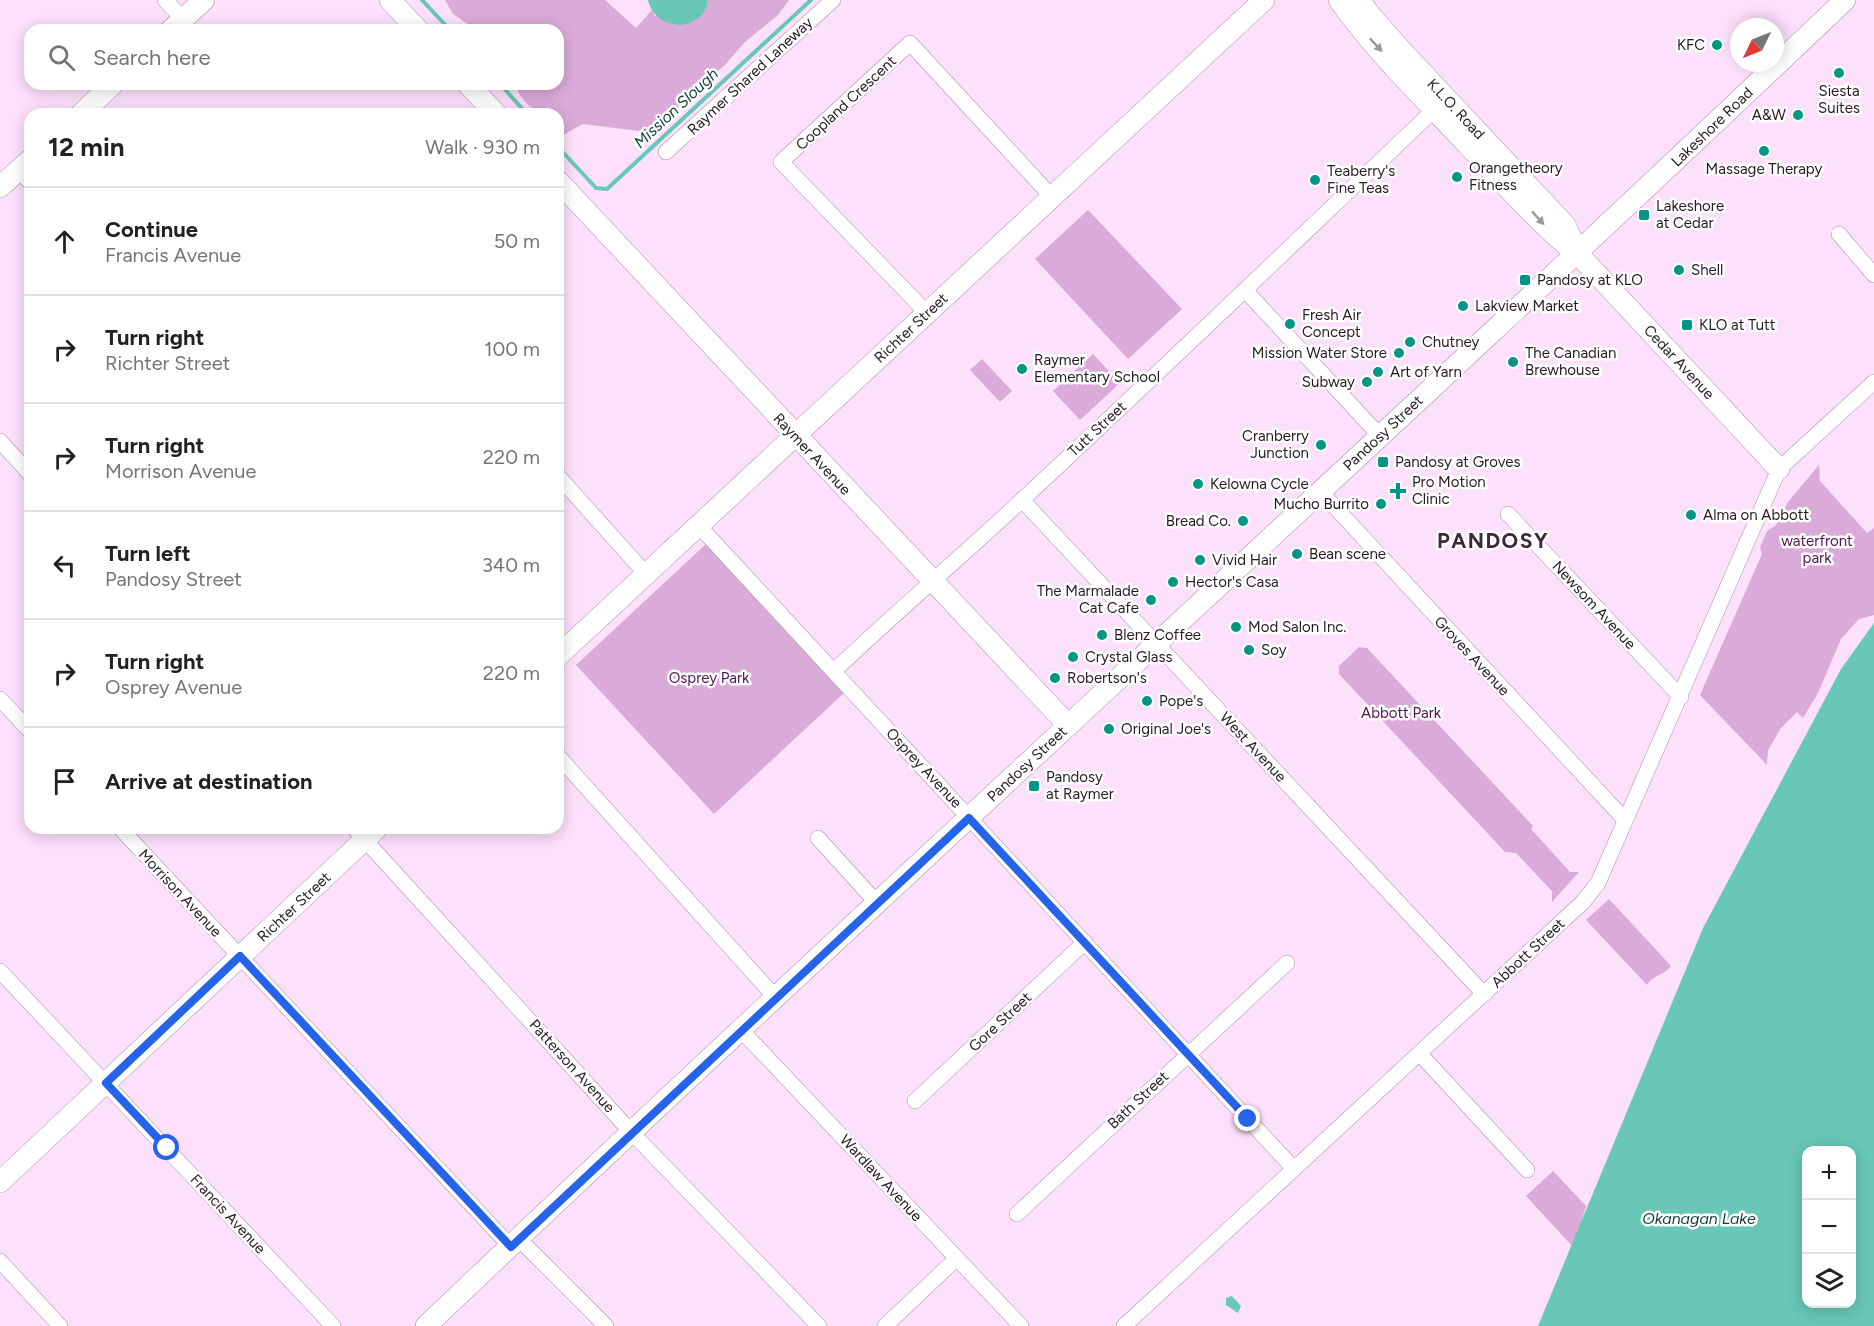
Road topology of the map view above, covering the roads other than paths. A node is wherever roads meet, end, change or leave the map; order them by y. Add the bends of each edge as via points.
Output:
1 (165, 0) edge
2 (204, 0) edge
3 (390, 0) edge
4 (833, 0) edge
5 (1264, 0) edge
6 (1339, 0) edge
7 (1360, 0) edge
8 (1845, 0) edge
9 (177, 24) edge
10 (178, 24) edge
11 (412, 24) edge
12 (107, 90) edge
13 (474, 90) edge
14 (87, 108) edge
15 (490, 108) edge
16 (1435, 109) junction
17 (666, 152) dead end
18 (24, 172) edge
19 (0, 187) edge
20 (564, 187) edge
21 (1052, 197) junction
22 (1839, 234) dead end
23 (1578, 254) junction
24 (1874, 275) edge
25 (1245, 290) junction
26 (927, 313) junction
27 (1874, 382) edge
28 (1380, 435) junction
29 (795, 436) junction
30 (0, 441) edge
31 (24, 467) edge
32 (1779, 470) junction
33 (564, 483) edge
34 (1320, 491) junction
35 (1022, 500) junction
36 (1508, 514) dead end
37 (700, 527) junction
38 (646, 574) junction
39 (933, 582) junction
40 (1156, 643) junction
41 (564, 650) edge
42 (834, 671) junction
43 (1681, 697) junction
44 (0, 699) edge
45 (24, 725) edge
46 (1068, 725) junction
47 (564, 763) edge
48 (969, 818) junction
49 (1625, 820) junction
50 (126, 834) edge
51 (363, 834) edge
52 (367, 834) edge
53 (818, 838) dead end
54 (877, 903) junction
55 (1085, 942) junction
56 (240, 956) junction
57 (1287, 963) dead end
58 (0, 971) edge
59 (1484, 994) junction
60 (776, 998) junction
61 (741, 1030) junction
62 (1188, 1054) junction
63 (1420, 1054) junction
64 (106, 1083) junction
65 (915, 1101) dead end
66 (632, 1133) junction
67 (1294, 1169) junction
68 (1527, 1170) dead end
69 (0, 1182) edge
70 (1017, 1214) dead end
71 (515, 1243) junction
72 (957, 1258) junction
73 (0, 1261) edge
74 (60, 1326) edge
75 (333, 1326) edge
76 (426, 1326) edge
77 (606, 1326) edge
78 (819, 1326) edge
79 (885, 1326) edge
80 (1021, 1326) edge
81 (1124, 1326) edge

1 - 9 street
2 - 10 street
3 - 11 street
4 - 17 street, Raymer Shared Laneway
5 - 21 street, Richter Street
6 -> 16 street, K.L.O. Road via 1356,25
7 - 23 street, K.L.O. Road via 1401,50 1565,225
8 - 23 street, Lakeshore Road
12 - 14 street
13 - 15 street
16 -> 23 street, K.L.O. Road via 1553,235
16 - 25 street, Tutt Street
18 - 19 street
20 - 29 street, Raymer Avenue
21 - 26 street, Richter Street
21 - 26 street, Coopland Crescent via 910,43 781,162
22 - 24 street
23 - 28 street, Pandosy Street
23 - 32 street, Cedar Avenue
25 - 28 street
25 - 35 street, Tutt Street
26 - 29 street, Richter Street
27 - 32 street
28 - 34 street, Pandosy Street
29 - 37 street, Richter Street
29 - 39 street, Raymer Avenue
30 - 31 street
32 - 43 street, Abbott Street
33 - 38 street
34 - 40 street, Pandosy Street
34 - 49 street, Groves Avenue
35 - 39 street, Tutt Street
35 - 40 street, West Avenue
36 - 43 street, Newsom Avenue
37 - 38 street, Richter Street
37 - 42 street, Osprey Avenue
38 - 41 street, Richter Street
39 - 42 street, Tutt Street
39 - 46 street, Raymer Avenue
40 - 46 street, Pandosy Street
40 - 59 street, West Avenue
42 - 48 street, Osprey Avenue
43 - 49 street, Abbott Street
44 - 45 street
46 - 48 street, Pandosy Street
47 - 60 street
48 - 54 street, Pandosy Street
48 - 55 street, Osprey Avenue
49 - 59 street, Abbott Street via 1598,884
50 - 56 street, Morrison Avenue
51 - 56 street, Richter Street
52 - 66 street, Patterson Avenue
53 - 54 street
54 - 60 street, Pandosy Street
55 - 62 street, Osprey Avenue
55 - 65 street, Gore Street
56 - 64 street, Richter Street
56 - 71 street, Morrison Avenue
57 - 62 street, Bath Street
58 - 64 street, Francis Avenue
59 - 63 street, Abbott Street
60 - 61 street, Pandosy Street
61 - 66 street, Pandosy Street
61 - 72 street, Wardlaw Avenue
62 - 67 street, Osprey Avenue
62 - 70 street, Bath Street
63 - 67 street, Abbott Street
63 - 68 street
64 - 69 street, Richter Street
64 - 75 street, Francis Avenue
66 - 71 street, Pandosy Street
66 - 78 street, Patterson Avenue
67 - 81 street, Abbott Street
71 - 76 street, Pandosy Street
71 - 77 street, Morrison Avenue
72 - 79 street
72 - 80 street, Wardlaw Avenue
73 - 74 street

